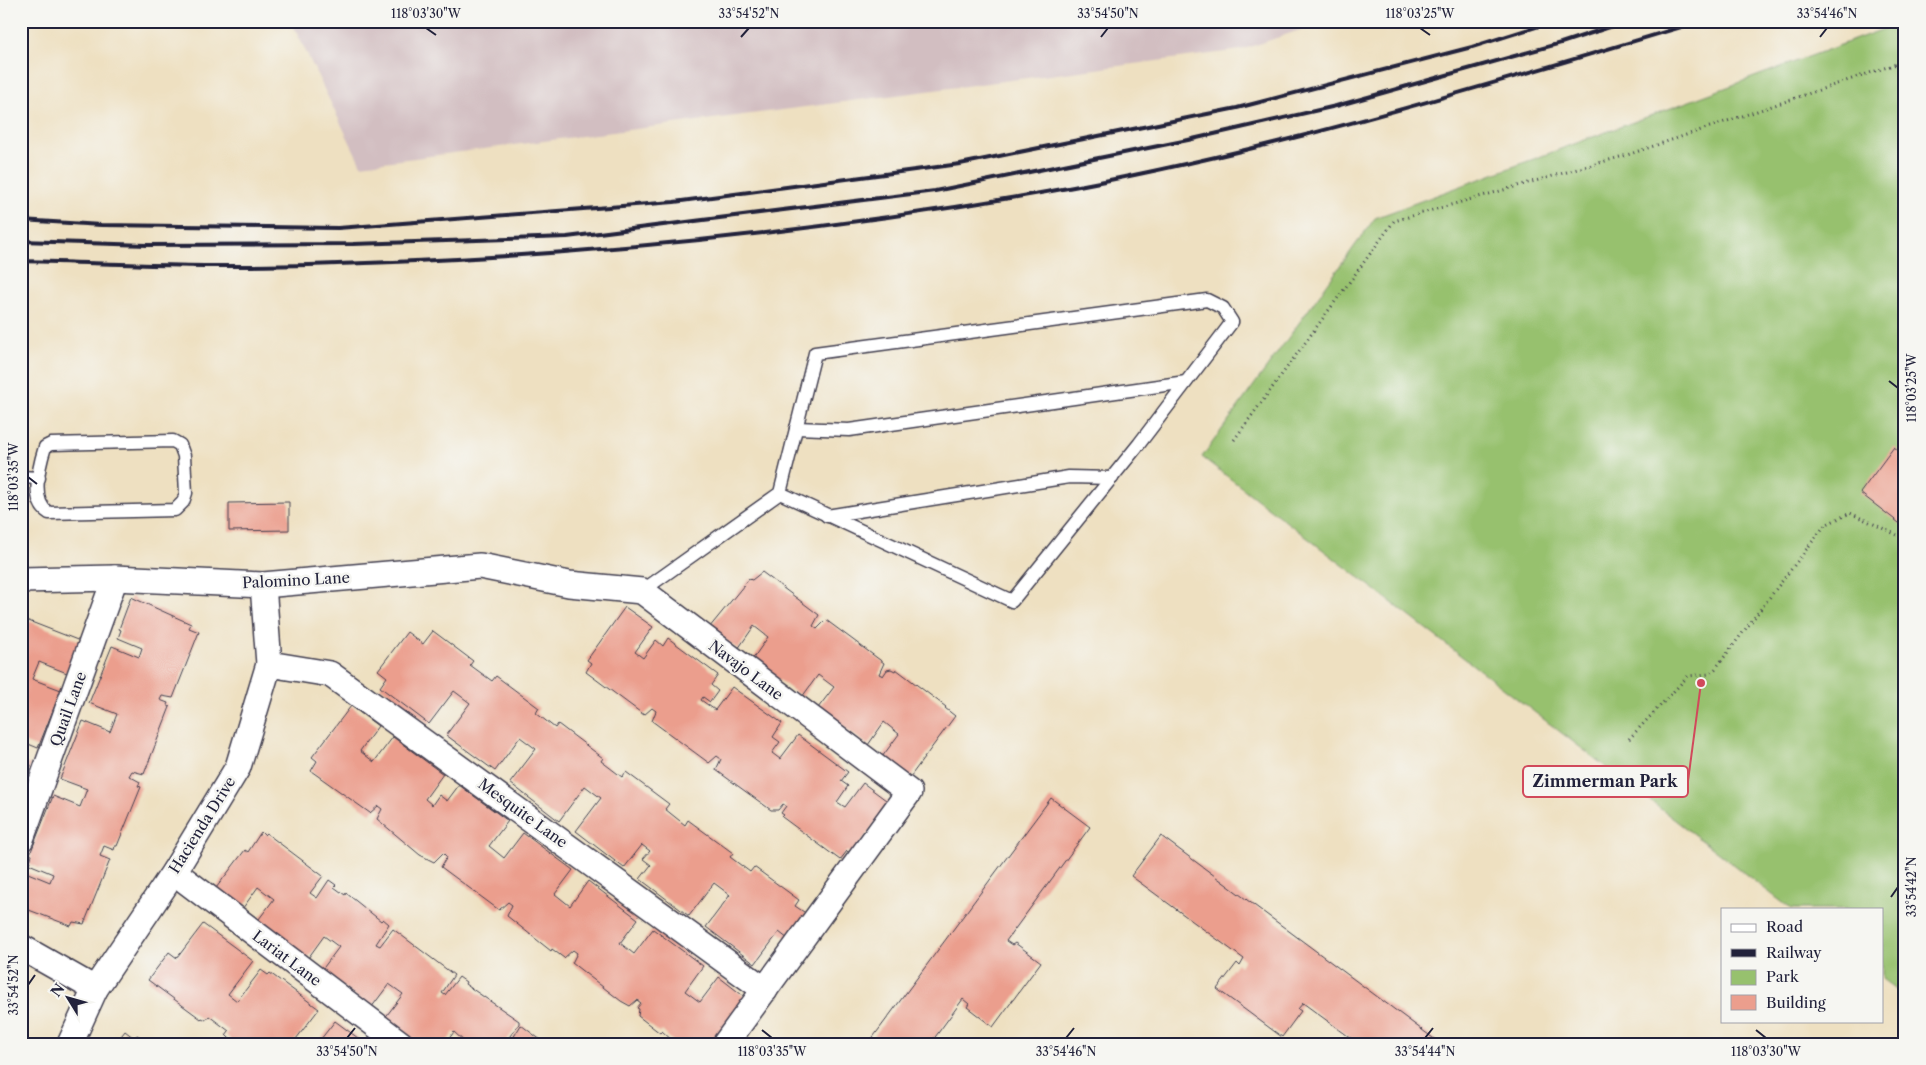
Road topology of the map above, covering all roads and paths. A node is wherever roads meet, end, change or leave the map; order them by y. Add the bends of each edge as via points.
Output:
1 (1905, 61) edge
2 (1186, 382) junction
3 (796, 428) junction
4 (1234, 440) dead end
5 (21, 477) edge
6 (39, 478) junction
7 (1112, 478) junction
8 (780, 493) junction
9 (826, 516) junction
10 (1905, 534) edge
11 (115, 578) junction
12 (21, 580) edge
13 (263, 585) junction
14 (642, 591) junction
15 (269, 664) junction
16 (1629, 739) dead end
17 (21, 839) edge
18 (174, 872) junction
19 (21, 947) edge
20 (95, 989) junction
21 (765, 990) junction
22 (70, 1044) edge
23 (400, 1044) edge
24 (726, 1044) edge

1 - 4 path via 1627,155 1394,221
2 - 3 lane via 849,430
2 - 3 lane via 1232,322 1223,308 1207,300 815,353
2 - 7 lane
3 - 8 lane
5 - 6 lane
6 - 6 lane via 38,501 41,508 49,513 167,512 184,502 186,493 184,456 180,445 173,441 52,444 45,447
7 - 9 lane via 1069,477
7 - 9 lane via 1012,601
8 - 9 lane
8 - 14 lane
10 - 16 path via 1897,535 1850,512 1825,525 1715,669 1709,674 1688,676
11 - 12 street, Palomino Lane
11 - 13 street, Palomino Lane
11 - 17 street, Quail Lane
13 - 14 street, Palomino Lane via 480,566 569,584
13 - 15 street, Hacienda Drive
14 - 21 street, Navajo Lane via 909,792
15 - 18 street, Hacienda Drive via 238,767
15 - 21 street, Mesquite Lane via 330,674
18 - 20 street, Hacienda Drive
18 - 23 street, Lariat Lane
19 - 20 street
20 - 22 street, Hacienda Drive
21 - 24 street

